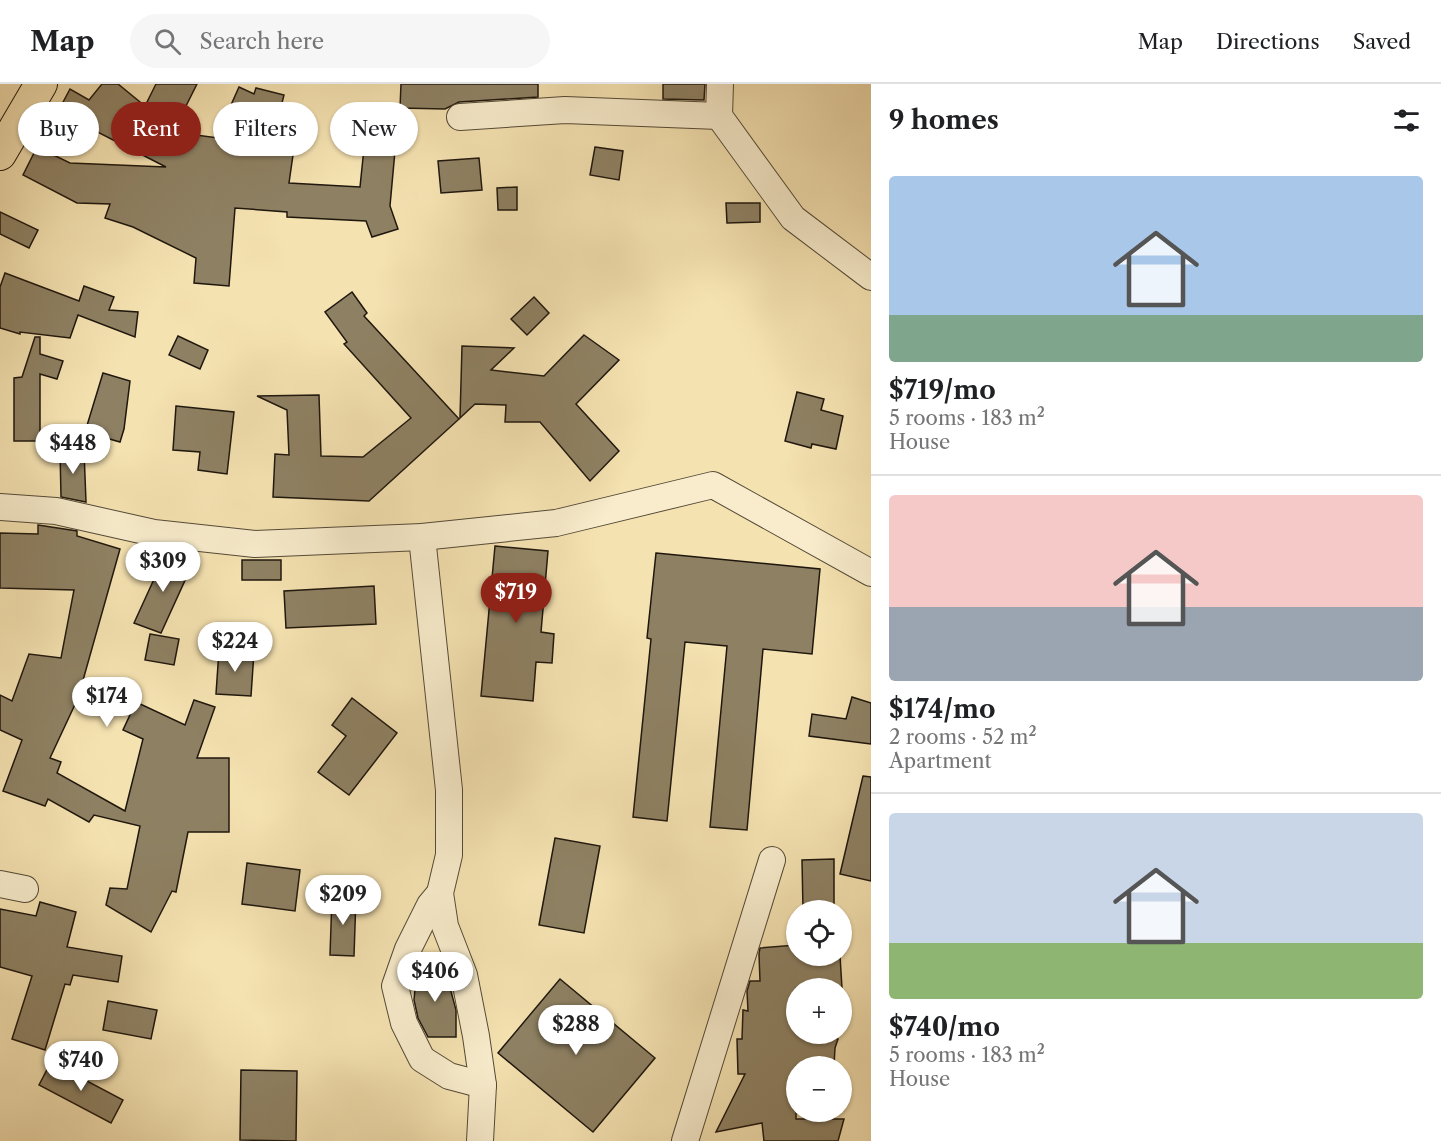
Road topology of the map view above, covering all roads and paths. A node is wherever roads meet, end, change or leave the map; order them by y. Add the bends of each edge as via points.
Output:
1 (41, 84) edge
2 (720, 84) edge
3 (719, 116) junction
4 (460, 117) dead end
5 (0, 154) edge
6 (871, 277) edge
7 (0, 507) edge
8 (422, 537) junction
9 (871, 573) edge
10 (772, 860) dead end
11 (0, 884) edge
12 (26, 889) dead end
13 (440, 893) junction
14 (483, 1085) junction
15 (480, 1141) edge
16 (685, 1141) edge

1 - 5 main road
2 - 3 street
3 - 4 street via 565,110
3 - 6 street via 793,218
7 - 8 street via 56,511 154,533 255,544
8 - 9 street via 556,523 713,485
8 - 13 street via 449,790 449,855
10 - 16 street
11 - 12 street
13 - 14 street via 445,926 464,975
13 - 14 street via 430,904 408,949 395,986 404,1023 422,1059 449,1077
14 - 15 street

